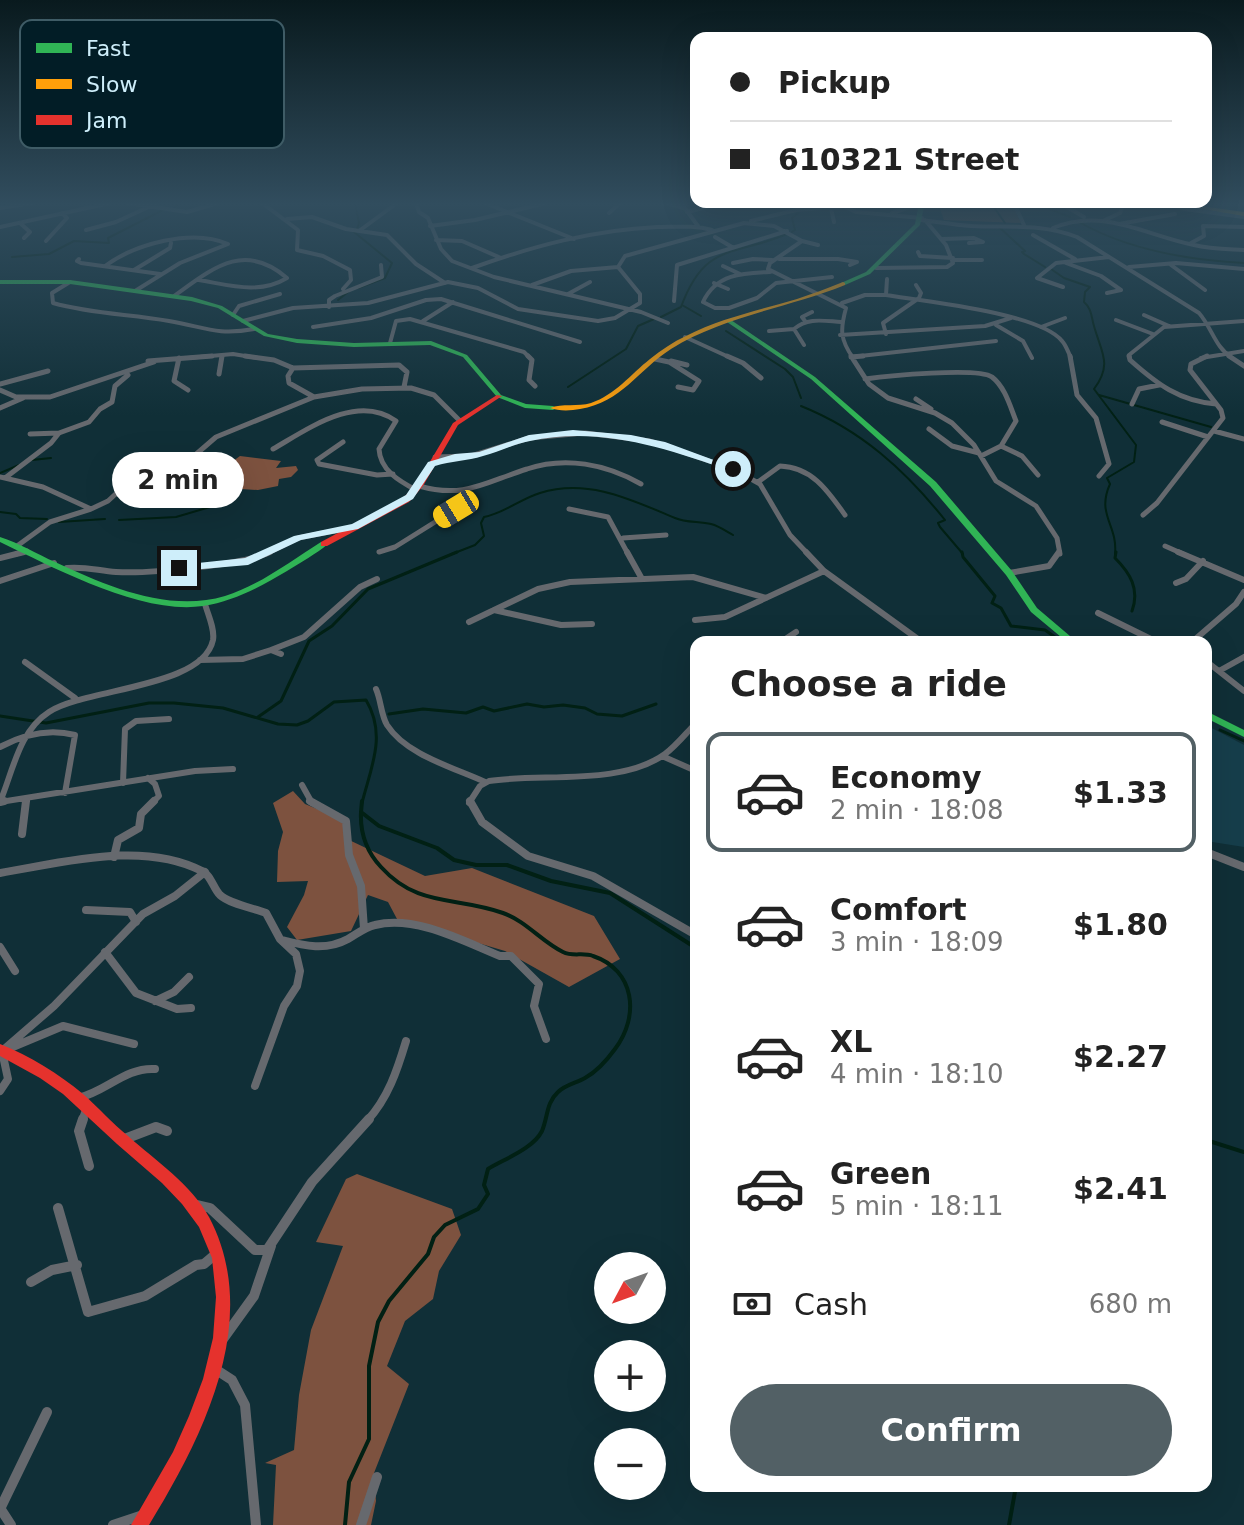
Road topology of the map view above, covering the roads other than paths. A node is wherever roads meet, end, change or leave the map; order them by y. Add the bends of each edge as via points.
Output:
1 (160, 274) edge
2 (208, 274) edge
3 (284, 274) edge
4 (350, 274) edge
5 (382, 274) edge
6 (432, 274) edge
7 (493, 274) edge
8 (562, 274) edge
9 (624, 274) edge
10 (676, 274) edge
11 (740, 274) edge
12 (775, 274) edge
13 (865, 274) edge
14 (1041, 274) edge
15 (1096, 274) edge
16 (1138, 274) edge
17 (1184, 274) edge
18 (832, 277) dead end
19 (887, 279) dead end
20 (199, 280) junction
21 (787, 280) junction
22 (0, 282) edge
23 (70, 282) junction
24 (590, 282) dead end
25 (445, 283) junction
26 (714, 283) junction
27 (530, 285) junction
28 (916, 285) dead end
29 (1063, 287) dead end
30 (343, 289) junction
31 (728, 289) dead end
32 (1205, 290) dead end
33 (135, 291) junction
34 (820, 292) junction
35 (1107, 293) dead end
36 (280, 294) dead end
37 (568, 294) junction
38 (886, 295) junction
39 (174, 296) junction
40 (674, 301) dead end
41 (916, 301) junction
42 (453, 302) junction
43 (842, 303) junction
44 (510, 306) junction
45 (329, 307) junction
46 (633, 310) junction
47 (486, 312) junction
48 (812, 312) dead end
49 (1144, 315) dead end
50 (1013, 317) junction
51 (238, 318) junction
52 (1065, 318) dead end
53 (1116, 320) dead end
54 (423, 321) junction
55 (729, 321) junction
56 (805, 321) junction
57 (1244, 321) edge
58 (841, 322) junction
59 (668, 323) dead end
60 (1209, 324) junction
61 (996, 325) junction
62 (1169, 326) junction
63 (313, 327) dead end
64 (1041, 327) junction
65 (254, 329) junction
66 (794, 329) junction
67 (769, 331) dead end
68 (886, 334) junction
69 (1153, 334) junction
70 (840, 335) junction
71 (685, 337) junction
72 (996, 341) dead end
73 (580, 342) dead end
74 (390, 343) junction
75 (804, 345) dead end
76 (1244, 351) edge
77 (1224, 353) junction
78 (222, 355) junction
79 (851, 357) junction
80 (179, 358) junction
81 (1032, 358) dead end
82 (163, 359) junction
83 (655, 359) junction
84 (148, 361) dead end
85 (669, 362) junction
86 (687, 365) dead end
87 (1244, 366) edge
88 (140, 368) junction
89 (293, 368) junction
90 (48, 371) dead end
91 (219, 374) dead end
92 (761, 378) dead end
93 (865, 379) junction
94 (1159, 385) junction
95 (535, 386) dead end
96 (0, 387) edge
97 (404, 387) junction
98 (678, 387) dead end
99 (188, 390) dead end
100 (9, 396) junction
101 (499, 396) junction
102 (314, 397) junction
103 (23, 398) junction
104 (0, 399) edge
105 (916, 399) dead end
106 (1132, 404) dead end
107 (1216, 404) junction
108 (0, 408) edge
109 (935, 413) junction
110 (459, 420) junction
111 (1162, 422) dead end
112 (929, 429) dead end
113 (1214, 431) junction
114 (59, 433) junction
115 (30, 434) dead end
116 (1208, 437) junction
117 (1244, 439) edge
118 (343, 442) dead end
119 (1001, 446) junction
120 (273, 449) dead end
121 (980, 454) junction
122 (455, 457) joint
123 (433, 461) junction
124 (393, 474) junction
125 (1038, 475) dead end
126 (1099, 476) dead end
127 (2, 478) edge
128 (758, 482) junction
129 (178, 484) dead end
130 (641, 484) dead end
131 (418, 488) junction
132 (462, 492) junction
133 (115, 495) junction
134 (150, 496) junction
135 (162, 497) dead end
136 (91, 509) junction
137 (569, 509) dead end
138 (845, 515) dead end
139 (1143, 515) dead end
140 (355, 527) junction
141 (666, 535) dead end
142 (623, 538) junction
143 (0, 539) edge
144 (1165, 546) dead end
145 (22, 549) junction
146 (379, 552) dead end
147 (0, 558) edge
148 (1203, 561) junction
149 (54, 563) junction
150 (67, 568) junction
151 (824, 571) junction
152 (1009, 573) junction
153 (377, 579) dead end
154 (642, 579) junction
155 (1244, 580) edge
156 (0, 581) edge
157 (1176, 583) dead end
158 (349, 584) dead end
159 (360, 587) junction
160 (1244, 592) edge
161 (766, 598) junction
162 (205, 604) junction
163 (494, 610) junction
164 (1098, 613) dead end
165 (695, 620) dead end
166 (469, 622) dead end
167 (592, 624) dead end
168 (796, 632) dead end
169 (790, 636) edge
170 (914, 636) edge
171 (1066, 636) edge
172 (1145, 636) edge
173 (1199, 636) edge
174 (289, 644) junction
175 (271, 650) junction
176 (1244, 657) edge
177 (200, 660) junction
178 (25, 662) dead end
179 (1212, 666) edge
180 (1219, 671) junction
181 (376, 689) dead end
182 (1244, 691) edge
183 (75, 698) junction
184 (1212, 717) edge
185 (169, 719) dead end
186 (690, 729) edge
187 (28, 732) junction
188 (1244, 734) edge
189 (0, 747) edge
190 (662, 756) junction
191 (690, 768) edge
192 (233, 769) dead end
193 (148, 778) junction
194 (485, 782) junction
195 (123, 783) junction
196 (302, 785) dead end
197 (65, 793) junction
198 (26, 799) junction
199 (0, 802) edge
200 (22, 834) dead end
201 (1212, 854) edge
202 (114, 857) junction
203 (1244, 867) edge
204 (205, 872) junction
205 (0, 873) edge
206 (86, 910) dead end
207 (136, 922) junction
208 (364, 929) junction
209 (690, 931) edge
210 (280, 939) junction
211 (0, 947) edge
212 (105, 952) junction
213 (15, 971) dead end
214 (189, 977) dead end
215 (155, 1001) junction
216 (191, 1008) dead end
217 (546, 1039) dead end
218 (406, 1041) dead end
219 (134, 1044) dead end
220 (1, 1050) edge
221 (155, 1069) dead end
222 (255, 1086) dead end
223 (0, 1091) edge
224 (77, 1098) junction
225 (87, 1107) junction
226 (167, 1131) dead end
227 (122, 1140) junction
228 (89, 1166) dead end
229 (191, 1204) junction
230 (58, 1208) dead end
231 (271, 1246) junction
232 (217, 1253) junction
233 (77, 1265) junction
234 (31, 1282) dead end
235 (219, 1344) junction
236 (213, 1367) junction
237 (47, 1412) dead end
238 (377, 1477) dead end
239 (0, 1508) edge
240 (148, 1513) junction
241 (11, 1525) edge
242 (113, 1525) edge
243 (139, 1525) edge
244 (256, 1525) edge
245 (361, 1525) edge

1 - 33 street
2 - 20 street
3 - 20 street via 286,280 262,287
4 - 30 street
5 - 30 street via 376,281
6 - 25 street
7 - 27 street
8 - 27 street
9 - 46 street via 640,294
10 - 40 street
11 - 26 street
12 - 21 street
13 - 34 street
14 - 29 street via 1037,278
15 - 35 street via 1121,290
16 - 60 street
17 - 32 street
18 - 21 street
19 - 38 street
20 - 39 street
21 - 26 street via 766,287 756,298 718,308 703,302
21 - 34 street
22 - 23 street
23 - 33 street
23 - 65 street via 52,293 53,303 225,334
24 - 37 street
25 - 44 street via 478,288
25 - 45 street via 379,301
26 - 31 street
27 - 37 street
28 - 41 street via 921,294
30 - 45 street via 329,300
33 - 39 street
34 - 43 street
34 - 55 street
36 - 51 street via 239,306
37 - 46 street
38 - 41 street
38 - 43 street
39 - 51 street via 209,303
41 - 50 street
41 - 68 street via 883,323
42 - 47 street
42 - 54 street
42 - 63 street via 431,299 371,318
43 - 58 street via 847,311
44 - 46 street via 602,321
44 - 47 street
45 - 51 street
46 - 59 street
47 - 73 street
48 - 56 street via 802,317
49 - 62 street
50 - 61 street
50 - 64 street
51 - 65 street
52 - 64 street
53 - 69 street
54 - 74 street via 396,321
54 - 95 street via 524,352 532,360 529,380
55 - 71 street
55 - 152 street via 813,378 914,467
56 - 58 street
56 - 66 street
57 - 60 street
58 - 70 street
60 - 62 street
60 - 77 street
61 - 68 street
61 - 81 street via 1023,341
62 - 69 street
64 - 126 street via 1068,349 1077,374 1077,395 1096,418 1109,464
65 - 74 street via 297,341
66 - 67 street
66 - 75 street
68 - 70 street
69 - 94 street via 1129,357
70 - 79 street
71 - 83 street
71 - 92 street via 728,355
72 - 79 street
74 - 101 street via 431,343 456,352
76 - 77 street
77 - 87 street
77 - 107 street via 1191,364
78 - 80 street
78 - 89 street via 254,356
78 - 91 street
79 - 93 street
80 - 82 street
80 - 99 street via 174,381
82 - 84 street
82 - 88 street
83 - 85 street
83 - 101 street via 621,392 593,404 545,408
85 - 86 street
85 - 98 street via 700,382 693,390
88 - 103 street via 61,394
88 - 114 street via 115,386 112,402 91,421
89 - 97 street via 399,365 407,372
89 - 102 street via 289,383
90 - 96 street
93 - 109 street via 888,398
93 - 119 street via 961,369 987,373 1002,388 1016,419
94 - 106 street via 1139,389
94 - 107 street via 1186,401
96 - 100 street
97 - 102 street
97 - 110 street via 434,395
100 - 103 street
100 - 104 street
101 - 110 street
102 - 133 street via 221,435 187,462 135,476
103 - 108 street
105 - 109 street
107 - 113 street via 1223,418
109 - 121 street via 952,423
110 - 123 street
111 - 116 street
112 - 121 street via 952,446
113 - 116 street
113 - 117 street
114 - 115 street
114 - 127 street
116 - 139 street
118 - 124 street via 317,460
119 - 121 street
119 - 125 street via 1022,456
120 - 124 street via 338,415 381,412 396,421 378,453
121 - 152 street via 996,481 1036,506 1060,548 1049,566
122 - 123 street
122 - 128 street via 541,436 615,435 680,450
123 - 131 street
124 - 131 street
127 - 136 street via 43,487
128 - 138 street via 780,466 797,467 826,488
128 - 151 street via 790,535
129 - 134 street
130 - 132 street via 611,470 554,463
131 - 132 street
131 - 140 street via 395,507
132 - 146 street via 456,509
133 - 134 street
133 - 136 street
134 - 135 street
136 - 145 street via 50,522
137 - 142 street via 604,515
140 - 150 street via 298,538 248,561 117,572
140 - 162 street via 248,589
141 - 142 street
142 - 154 street
143 - 145 street
144 - 148 street
145 - 147 street
145 - 149 street
148 - 155 street
148 - 157 street
149 - 150 street
149 - 156 street
150 - 162 street via 149,598
151 - 161 street
151 - 170 street
152 - 171 street via 1034,610
153 - 159 street
154 - 161 street via 700,578
154 - 163 street via 555,583
158 - 159 street
159 - 174 street
160 - 173 street
161 - 165 street via 725,617
162 - 177 street via 213,638
163 - 166 street
163 - 167 street via 571,627
164 - 172 street
168 - 169 street
174 - 175 street
174 - 175 street via 282,655
175 - 177 street via 243,659
176 - 180 street
177 - 183 street via 160,679
178 - 183 street
179 - 180 street
180 - 182 street
181 - 194 street via 387,724 396,734
183 - 187 street via 50,711
184 - 188 street
185 - 195 street via 136,721 125,729
186 - 190 street
187 - 189 street
187 - 197 street via 75,735
187 - 199 street
190 - 191 street
190 - 194 street via 611,771
192 - 193 street
193 - 195 street
193 - 202 street via 159,796 141,814 139,828 118,840
194 - 209 street via 470,808 501,839 542,863 602,880
195 - 197 street
196 - 208 street via 311,803 346,821 349,855 361,886
197 - 198 street
198 - 199 street
198 - 200 street
201 - 203 street
202 - 204 street via 172,860
202 - 205 street
204 - 207 street
204 - 210 street via 218,894 266,913
206 - 207 street via 130,912
207 - 212 street
208 - 210 street via 319,948
208 - 217 street via 385,923 413,925 511,956 539,984 534,1006
210 - 222 street via 296,954 300,971
211 - 213 street
212 - 215 street via 136,993
212 - 220 street via 54,1006
214 - 215 street
215 - 216 street
218 - 231 street via 379,1108 312,1182
219 - 220 street via 63,1026
220 - 223 street via 9,1076
220 - 224 street
221 - 224 street via 133,1071 93,1097
224 - 225 street
225 - 227 street
225 - 228 street via 79,1131
226 - 227 street via 156,1127
227 - 229 street
229 - 231 street via 210,1208 255,1250
229 - 232 street
230 - 233 street
231 - 235 street via 264,1281
232 - 233 street via 145,1296 88,1312
232 - 235 street via 224,1304
233 - 234 street
235 - 236 street
236 - 240 street via 202,1404
236 - 244 street via 232,1380 245,1405
237 - 239 street
238 - 245 street
239 - 241 street
240 - 242 street
240 - 243 street

